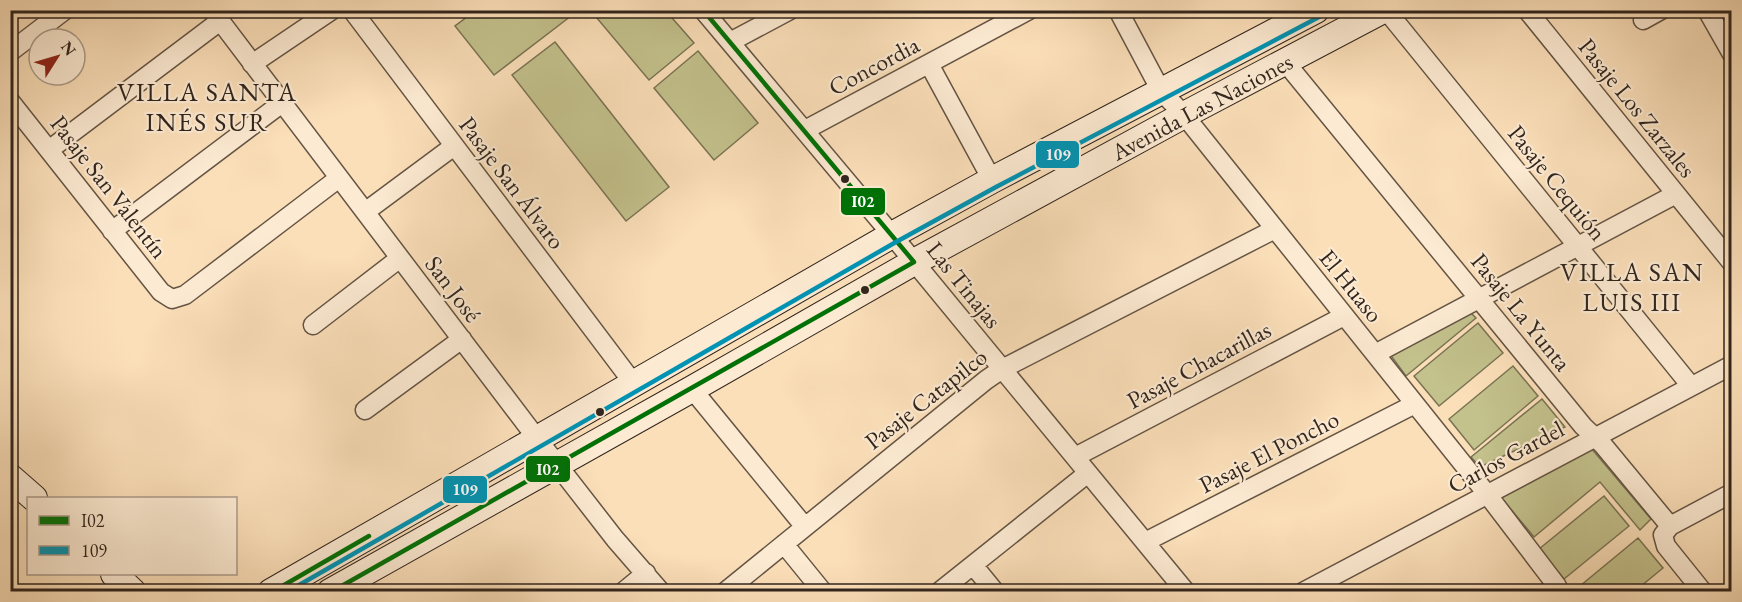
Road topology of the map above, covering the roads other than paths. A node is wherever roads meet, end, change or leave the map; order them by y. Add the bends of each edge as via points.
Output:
1 (65, 10) edge
2 (332, 10) edge
3 (352, 10) edge
4 (703, 10) edge
5 (790, 10) edge
6 (1029, 10) edge
7 (1118, 10) edge
8 (1316, 10) edge
9 (1384, 10) edge
10 (1527, 10) edge
11 (1661, 10) edge
12 (1707, 10) edge
13 (216, 16) edge
14 (1643, 20) dead end
15 (730, 42) junction
16 (10, 52) edge
17 (1731, 54) edge
18 (1286, 63) junction
19 (252, 64) junction
20 (929, 64) junction
21 (1161, 91) junction
22 (10, 102) edge
23 (282, 103) junction
24 (1184, 115) junction
25 (805, 130) junction
26 (454, 146) junction
27 (50, 150) junction
28 (339, 178) junction
29 (992, 180) junction
30 (1676, 194) junction
31 (365, 212) junction
32 (1275, 229) junction
33 (112, 231) junction
34 (892, 236) junction
35 (1578, 247) junction
36 (400, 258) junction
37 (914, 262) junction
38 (1731, 263) edge
39 (1479, 299) junction
40 (1344, 316) junction
41 (313, 324) dead end
42 (462, 339) junction
43 (1375, 354) junction
44 (1731, 365) edge
45 (1002, 369) junction
46 (634, 384) junction
47 (1691, 386) junction
48 (692, 389) junction
49 (1415, 404) junction
50 (365, 410) dead end
51 (1594, 437) junction
52 (538, 440) junction
53 (1075, 456) junction
54 (557, 465) junction
55 (1088, 472) junction
56 (10, 477) edge
57 (1731, 493) edge
58 (1487, 494) junction
59 (33, 497) edge
60 (1670, 526) junction
61 (805, 527) junction
62 (1145, 542) junction
63 (784, 544) junction
64 (973, 565) junction
65 (646, 573) junction
66 (116, 575) edge
67 (1552, 589) edge
68 (133, 591) edge
69 (271, 591) edge
70 (330, 591) edge
71 (623, 591) edge
72 (661, 591) edge
73 (725, 591) edge
74 (823, 591) edge
75 (939, 591) edge
76 (995, 591) edge
77 (1186, 591) edge
78 (1303, 591) edge
79 (1703, 591) edge

1 - 16 street
2 - 19 street
3 - 26 street, Pasaje San Álvaro
4 - 15 street, Las Tinajas
5 - 15 street
6 - 20 street, Concordia
7 - 21 street, El Huaso
8 - 21 street, Avenida Las Naciones
9 - 18 street, Avenida Las Naciones
9 - 35 street, Pasaje Cequión
10 - 30 street, Pasaje Los Zarzales
11 - 14 street
12 - 17 street
13 - 19 street, San José
13 - 27 street
15 - 25 street, Las Tinajas
18 - 24 street, Avenida Las Naciones
18 - 39 street, Pasaje La Yunta
19 - 23 street, San José
20 - 25 street, Concordia
20 - 29 street
21 - 24 street, El Huaso
21 - 29 street, Avenida Las Naciones
22 - 27 street, Pasaje San Valentín
23 - 28 street, San José
23 - 33 street
24 - 32 street, El Huaso
24 - 37 street, Avenida Las Naciones
25 - 34 street, Las Tinajas
26 - 31 street
26 - 46 street, Pasaje San Álvaro
27 - 33 street, Pasaje San Valentín
28 - 31 street, San José
28 - 33 street, Pasaje San Valentín via 185,295 172,299 161,292
29 - 34 street, Avenida Las Naciones
30 - 35 street
30 - 38 street, Pasaje Los Zarzales
31 - 36 street, San José
32 - 40 street, El Huaso
32 - 45 street, Pasaje Catapilco
34 - 37 street, Las Tinajas
34 - 46 street, Avenida Las Naciones
35 - 39 street
35 - 47 street, Pasaje Cequión
36 - 41 street
36 - 42 street, San José
37 - 45 street, Las Tinajas
37 - 48 street, Avenida Las Naciones
39 - 43 street
39 - 51 street, Pasaje La Yunta
40 - 43 street, El Huaso
40 - 53 street, Pasaje Chacarillas
42 - 50 street
42 - 52 street, San José
43 - 49 street, El Huaso
44 - 47 street, Carlos Gardel
45 - 53 street, Las Tinajas
45 - 61 street, Pasaje Catapilco
46 - 52 street, Avenida Las Naciones
47 - 51 street, Carlos Gardel
48 - 54 street, Avenida Las Naciones
48 - 61 street
49 - 58 street, El Huaso
49 - 62 street, Pasaje El Poncho
51 - 58 street, Carlos Gardel
51 - 60 street, Pasaje La Yunta
52 - 54 street, San José
52 - 69 street, Avenida Las Naciones
53 - 55 street, Las Tinajas
54 - 65 street, San José
54 - 70 street, Avenida Las Naciones
55 - 62 street, Las Tinajas
55 - 64 street
56 - 59 street
57 - 60 street
58 - 67 street, El Huaso
58 - 78 street, Carlos Gardel
60 - 79 street via 1663,535 1664,541
61 - 63 street, Pasaje Catapilco
62 - 77 street, Las Tinajas
63 - 73 street, Pasaje Catapilco
63 - 74 street
64 - 75 street
64 - 76 street
65 - 71 street
65 - 72 street, San José
66 - 68 street

